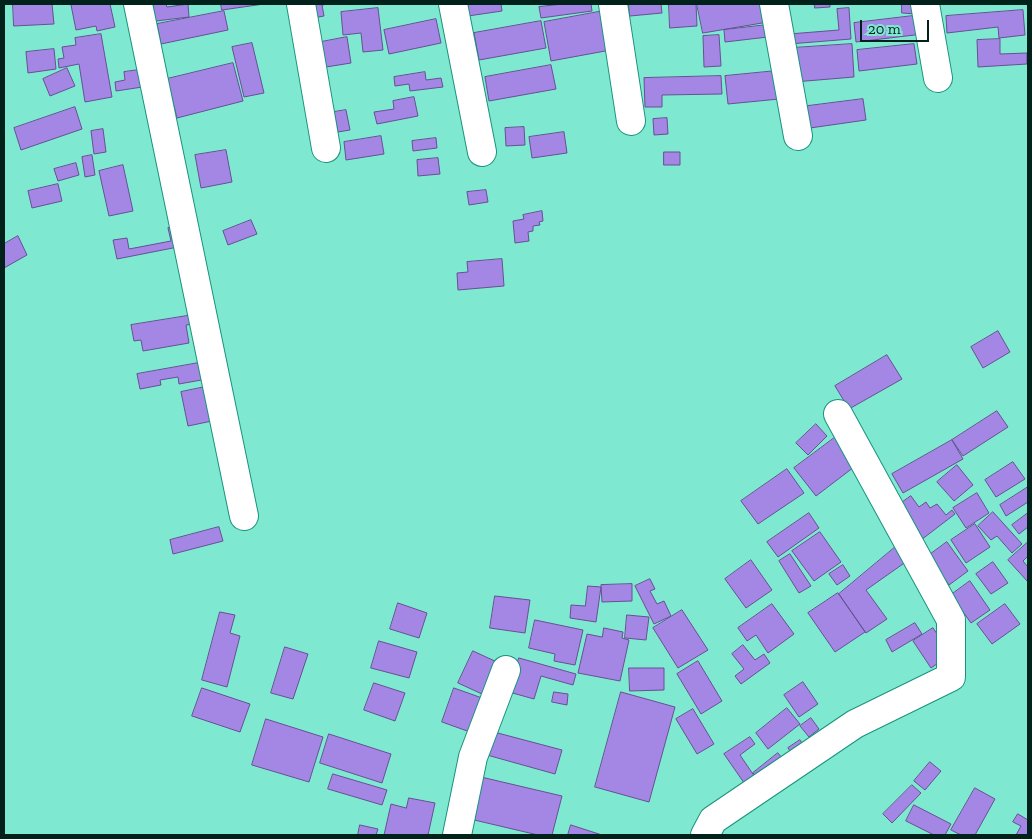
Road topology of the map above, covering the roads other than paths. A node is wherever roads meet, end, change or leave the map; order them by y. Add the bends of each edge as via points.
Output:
1 (138, 4) edge
2 (301, 4) edge
3 (453, 4) edge
4 (613, 4) edge
5 (774, 4) edge
6 (925, 4) edge
7 (938, 78) dead end
8 (631, 120) dead end
9 (798, 136) dead end
10 (326, 148) dead end
11 (482, 152) dead end
12 (838, 414) dead end
13 (244, 516) dead end
14 (506, 670) dead end
15 (457, 835) edge
16 (705, 835) edge

1 - 13 street
2 - 10 street
3 - 11 street
4 - 8 street
5 - 9 street
6 - 7 street
12 - 16 street via 952,620 952,677 855,724 712,820
14 - 15 street via 473,757

